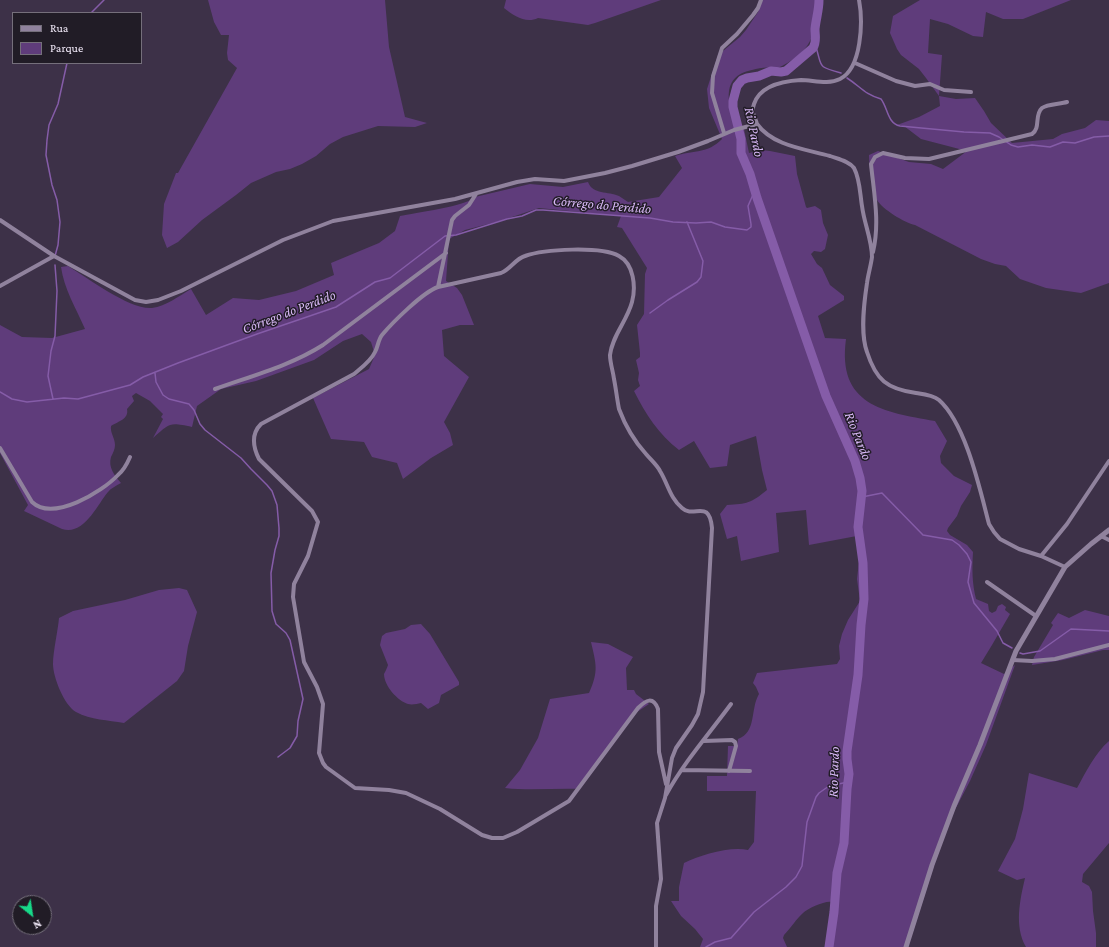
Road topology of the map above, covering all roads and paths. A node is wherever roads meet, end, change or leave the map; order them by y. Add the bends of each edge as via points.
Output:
1 (761, 0) edge
2 (859, 0) edge
3 (855, 63) junction
4 (971, 92) dead end
5 (1067, 102) dead end
6 (757, 124) junction
7 (724, 133) junction
8 (476, 194) junction
9 (0, 220) edge
10 (446, 253) junction
11 (54, 256) junction
12 (872, 258) junction
13 (0, 286) edge
14 (438, 287) junction
15 (215, 389) dead end
16 (0, 448) edge
17 (130, 457) dead end
18 (1109, 461) edge
19 (1109, 530) edge
20 (1101, 536) junction
21 (1109, 540) edge
22 (1041, 556) junction
23 (1065, 567) junction
24 (987, 582) dead end
25 (1036, 616) junction
26 (1109, 645) edge
27 (1013, 660) junction
28 (731, 704) dead end
29 (704, 741) junction
30 (682, 770) junction
31 (729, 771) junction
32 (750, 771) dead end
33 (666, 784) junction
34 (665, 798) junction
35 (656, 947) edge
36 (906, 947) edge

1 - 7 street via 754,15 722,48 713,76 712,93
2 - 3 street via 860,34
3 - 4 street via 896,81 915,86 930,84 944,90
3 - 6 street via 851,71 840,80 792,81 766,89 759,94 753,106 752,112
5 - 12 street via 1042,109 1037,130 1032,134 929,159 905,158 883,153 875,157 871,164 877,231
6 - 7 street
6 - 12 street via 778,142 839,159 851,165 858,178
7 - 8 street via 701,144 625,168 564,181 523,181
8 - 10 street via 469,205 452,220
8 - 11 street via 333,221 283,240 181,291 146,302 135,300
9 - 11 street
10 - 14 street
10 - 15 street via 323,346 293,361
11 - 13 street
12 - 22 street via 865,299 863,335 871,365 882,381 892,387 928,395 948,409 956,422 975,472 989,524 994,532 1000,539 1019,549
14 - 33 street via 506,271 519,258 528,255 558,251 612,253 620,256 630,269 634,286 633,302 612,344 610,356 619,410 678,504 683,510 707,513 711,524 701,704 692,725 676,748
14 - 33 street via 423,296 382,336 375,353 354,374 261,424 255,433 255,451 259,458 312,511 318,522 308,556 294,584 293,597 304,662 323,704 320,759 326,767 355,788 406,793 440,809 482,835 503,838 569,801 642,703 652,701 658,709 659,752
16 - 17 street via 32,502 47,509 69,506 99,491 118,476
18 - 22 street via 1067,524
19 - 20 street
20 - 21 street
20 - 23 street
22 - 23 street
23 - 25 street
24 - 25 street
25 - 27 street
26 - 27 street via 1055,659
27 - 36 street via 932,865
28 - 29 street
29 - 30 street
29 - 31 street via 735,742
30 - 31 street
30 - 34 street
31 - 32 street
33 - 34 street
34 - 35 street via 657,823 662,879 656,906

